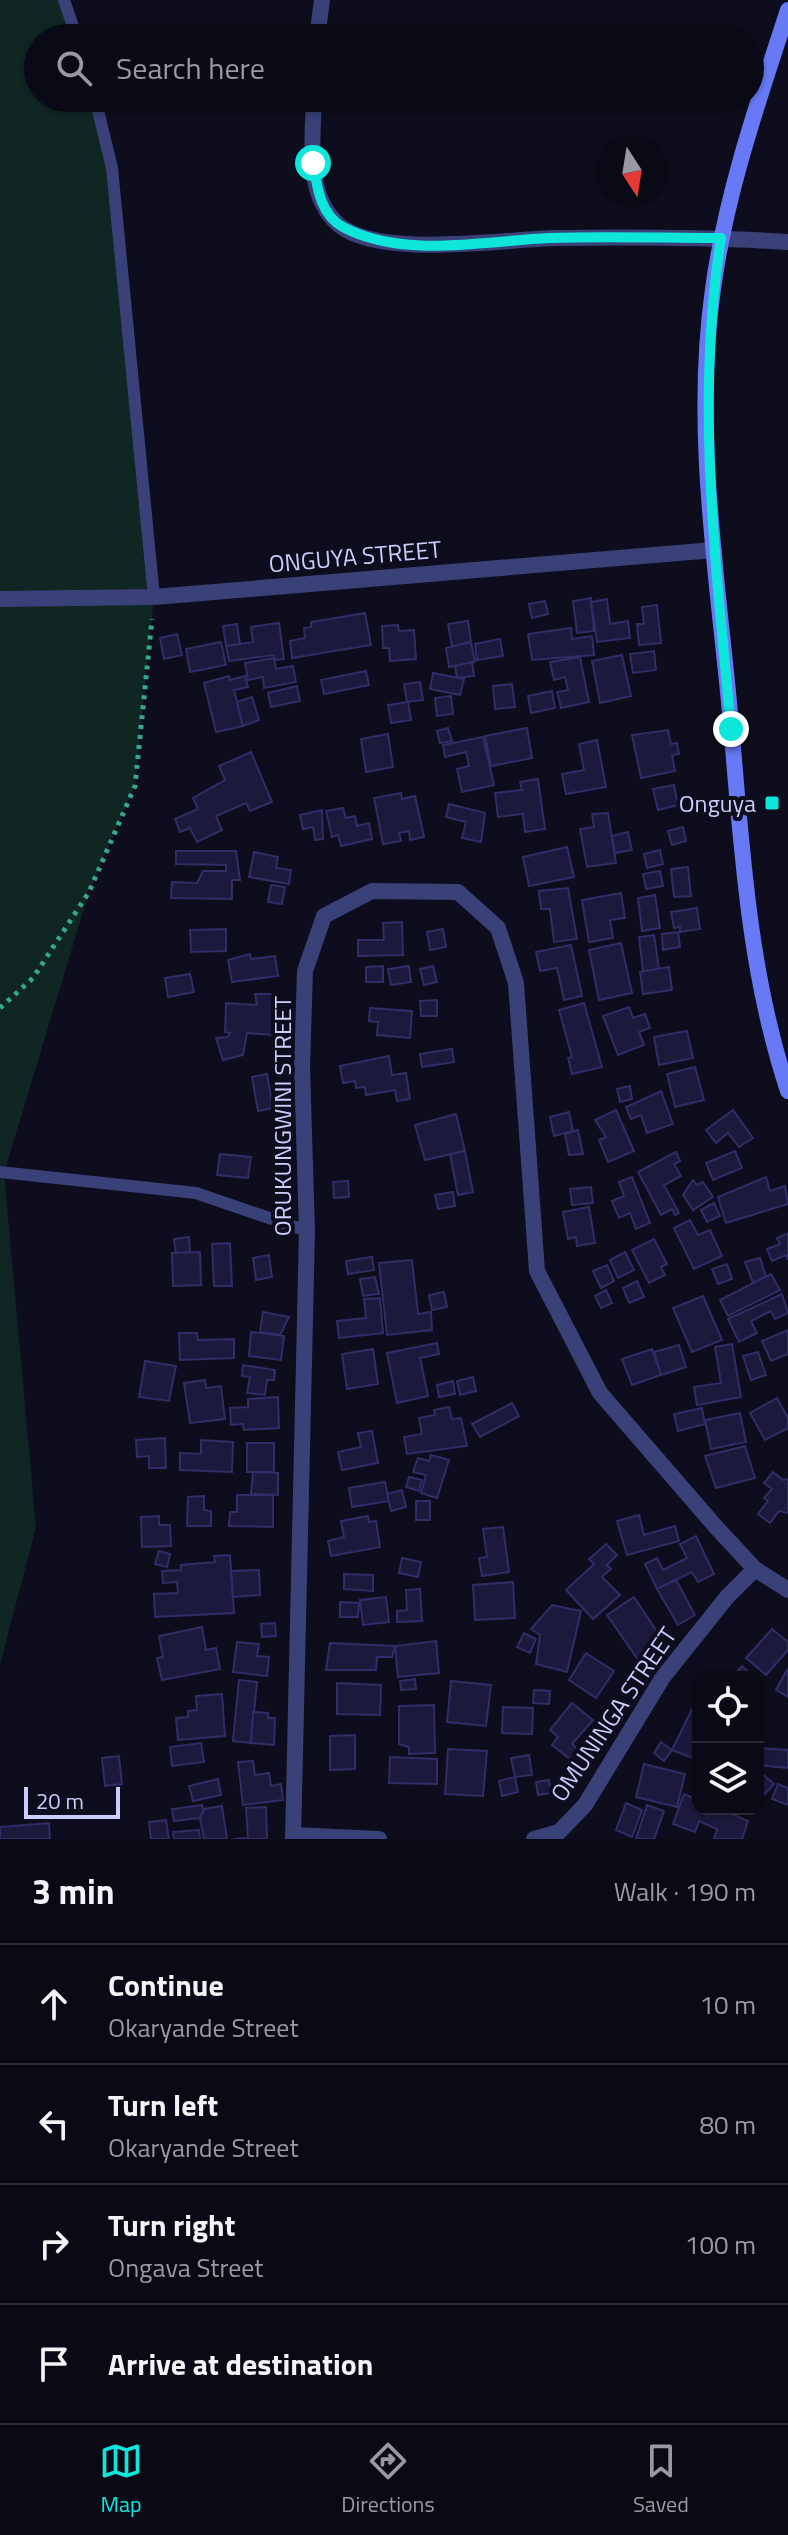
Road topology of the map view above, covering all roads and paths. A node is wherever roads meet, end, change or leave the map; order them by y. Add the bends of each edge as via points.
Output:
1 (64, 0) edge
2 (322, 0) edge
3 (788, 10) edge
4 (72, 24) edge
5 (319, 24) edge
6 (764, 83) edge
7 (98, 112) edge
8 (314, 112) edge
9 (754, 112) edge
10 (721, 238) junction
11 (788, 242) edge
12 (714, 550) junction
13 (154, 597) junction
14 (0, 599) edge
15 (0, 1008) edge
16 (788, 1091) edge
17 (0, 1172) edge
18 (307, 1231) junction
19 (755, 1569) junction
20 (788, 1590) edge
21 (293, 1837) edge
22 (379, 1839) edge
23 (534, 1839) edge

1 - 4 lane
2 - 5 street
3 - 6 street
7 - 13 lane via 112,168
8 - 10 street via 319,199 340,226 381,241
9 - 10 street
10 - 11 street
10 - 12 street via 707,371
12 - 13 street, ONGUYA STREET
12 - 16 street via 746,906 760,991
13 - 14 street, ONGUYA STREET
13 - 15 path via 135,786 89,892 33,978
17 - 18 lane via 196,1193
18 - 19 street, ORUKUNGWINI STREET via 305,971 324,916 372,891 458,892 498,928 516,983 537,1271 600,1393
18 - 21 street, ORUKUNGWINI STREET
19 - 20 street, ORUKUNGWINI STREET
19 - 23 street, OMUNINGA STREET via 663,1677 585,1805 559,1832
21 - 22 street

